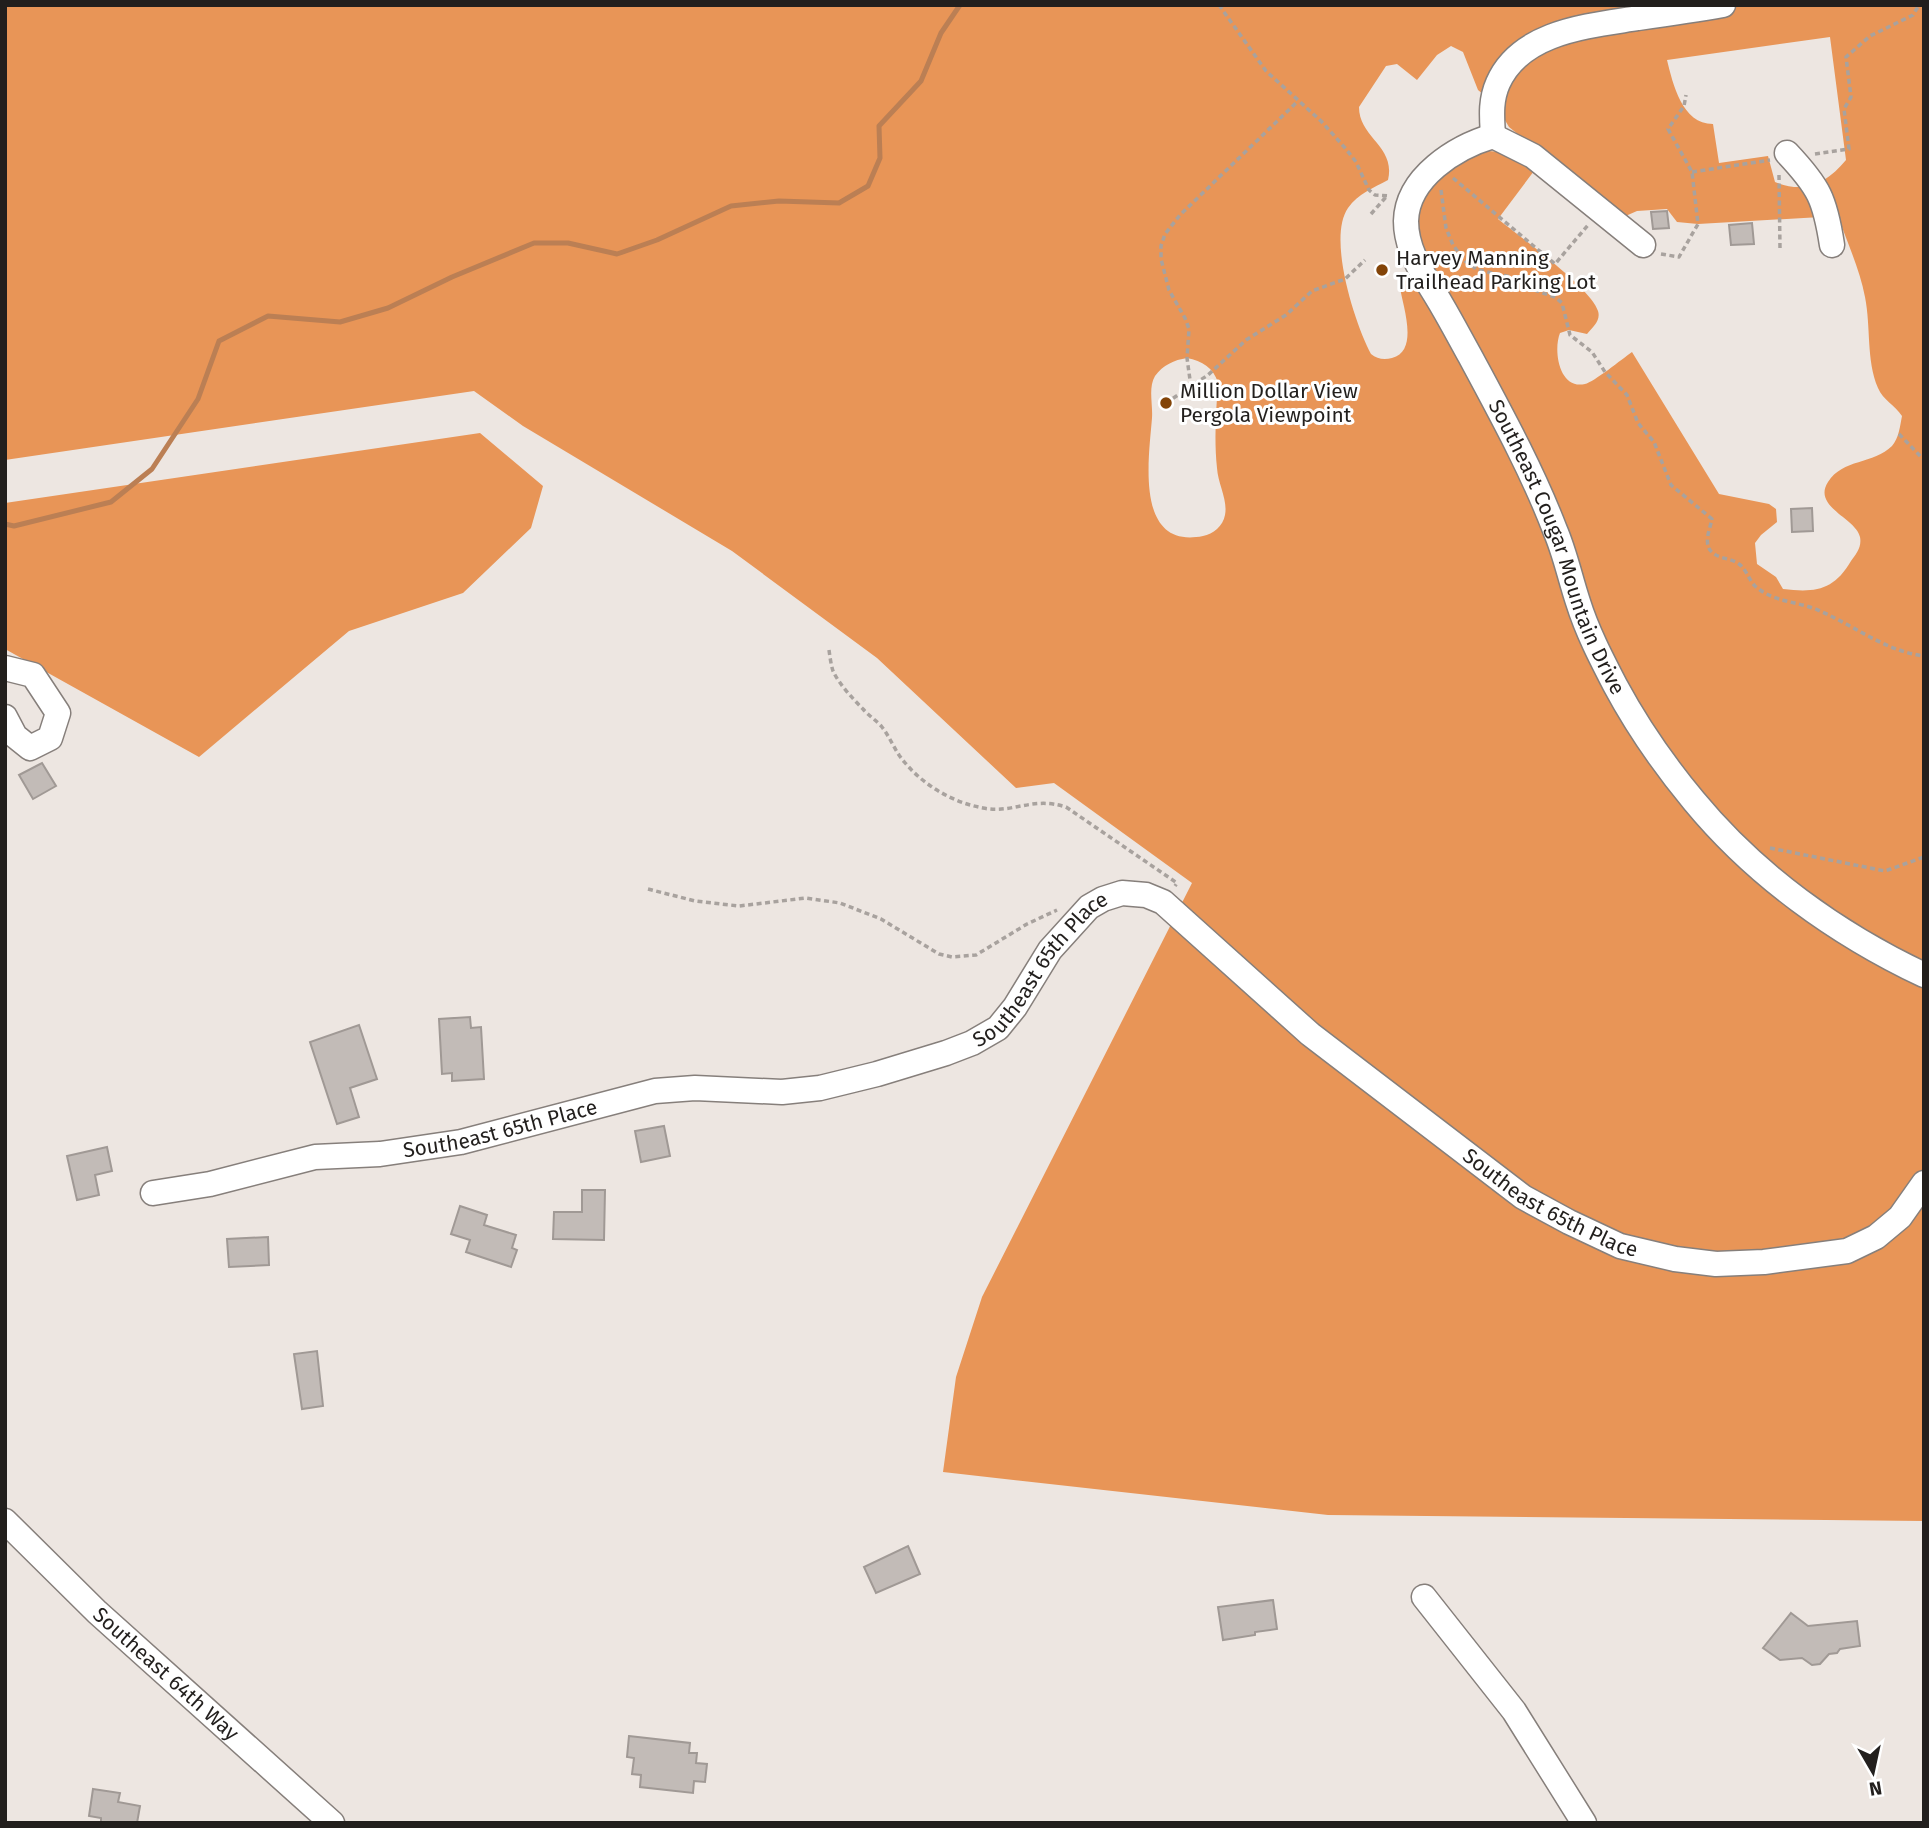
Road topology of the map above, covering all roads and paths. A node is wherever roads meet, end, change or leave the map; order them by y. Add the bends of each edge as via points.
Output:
1 (1219, 5) edge
2 (1723, 5) edge
3 (1919, 5) edge
4 (1846, 57) dead end
5 (1686, 95) dead end
6 (1298, 101) junction
7 (1493, 136) junction
8 (1787, 153) dead end
9 (1438, 165) junction
10 (1420, 184) junction
11 (1387, 196) junction
12 (1779, 197) dead end
13 (1601, 210) junction
14 (1371, 214) dead end
15 (1643, 245) dead end
16 (1832, 245) dead end
17 (1780, 249) dead end
18 (1679, 257) dead end
19 (1365, 260) dead end
20 (1191, 387) junction
21 (1166, 402) dead end
22 (1899, 434) dead end
23 (1924, 460) edge
24 (829, 650) dead end
25 (1924, 656) edge
26 (5, 668) edge
27 (5, 717) edge
28 (1769, 848) dead end
29 (1924, 857) edge
30 (648, 889) dead end
31 (1163, 902) junction
32 (1062, 908) dead end
33 (1924, 975) edge
34 (1924, 1183) edge
35 (153, 1193) dead end
36 (5, 1521) edge
37 (1424, 1597) dead end
38 (332, 1823) edge
39 (1584, 1823) edge

1 - 6 path via 1266,71
2 - 7 street via 1574,28 1537,44 1514,61 1498,82 1491,111
3 - 4 path via 1913,15 1870,36
5 - 18 path via 1668,129 1692,172 1698,224
6 - 11 path via 1346,149 1370,190
6 - 20 path via 1165,233 1163,271 1189,329 1186,358
7 - 9 street, Southeast Cougar Mountain Drive
7 - 13 street via 1533,156
8 - 16 street via 1824,202
9 - 10 street, Southeast Cougar Mountain Drive
9 - 13 path via 1555,264
10 - 11 path
10 - 25 path via 1437,181 1449,237 1470,266 1511,277 1562,303 1570,335 1592,352 1626,395 1638,423 1654,442 1671,485 1712,519 1709,549 1740,564 1756,586 1782,601 1818,610 1908,654
10 - 33 street, Southeast Cougar Mountain Drive via 1407,209 1414,258 1546,507 1587,628 1639,725 1693,800 1766,873 1848,933
11 - 14 path
12 - 17 path
13 - 15 street
19 - 20 path via 1345,279 1312,291
20 - 21 path
22 - 23 path
24 - 31 path via 834,671 918,777 962,803 985,809 1051,802 1066,807 1177,883
26 - 27 street via 33,675 58,713 50,738 30,748 15,736
28 - 29 path via 1885,871
30 - 32 path via 739,906 806,898 840,903 952,957 976,955
31 - 34 street, Southeast 65th Place via 1310,1034 1523,1197 1620,1246 1716,1264 1847,1251 1900,1217
31 - 35 street, Southeast 65th Place via 1122,893 1089,907 1050,950 998,1028 946,1053 877,1074 782,1092 655,1091 461,1142 380,1154 315,1157 210,1184
36 - 38 street, Southeast 64th Way via 97,1612
37 - 39 street via 1514,1711

